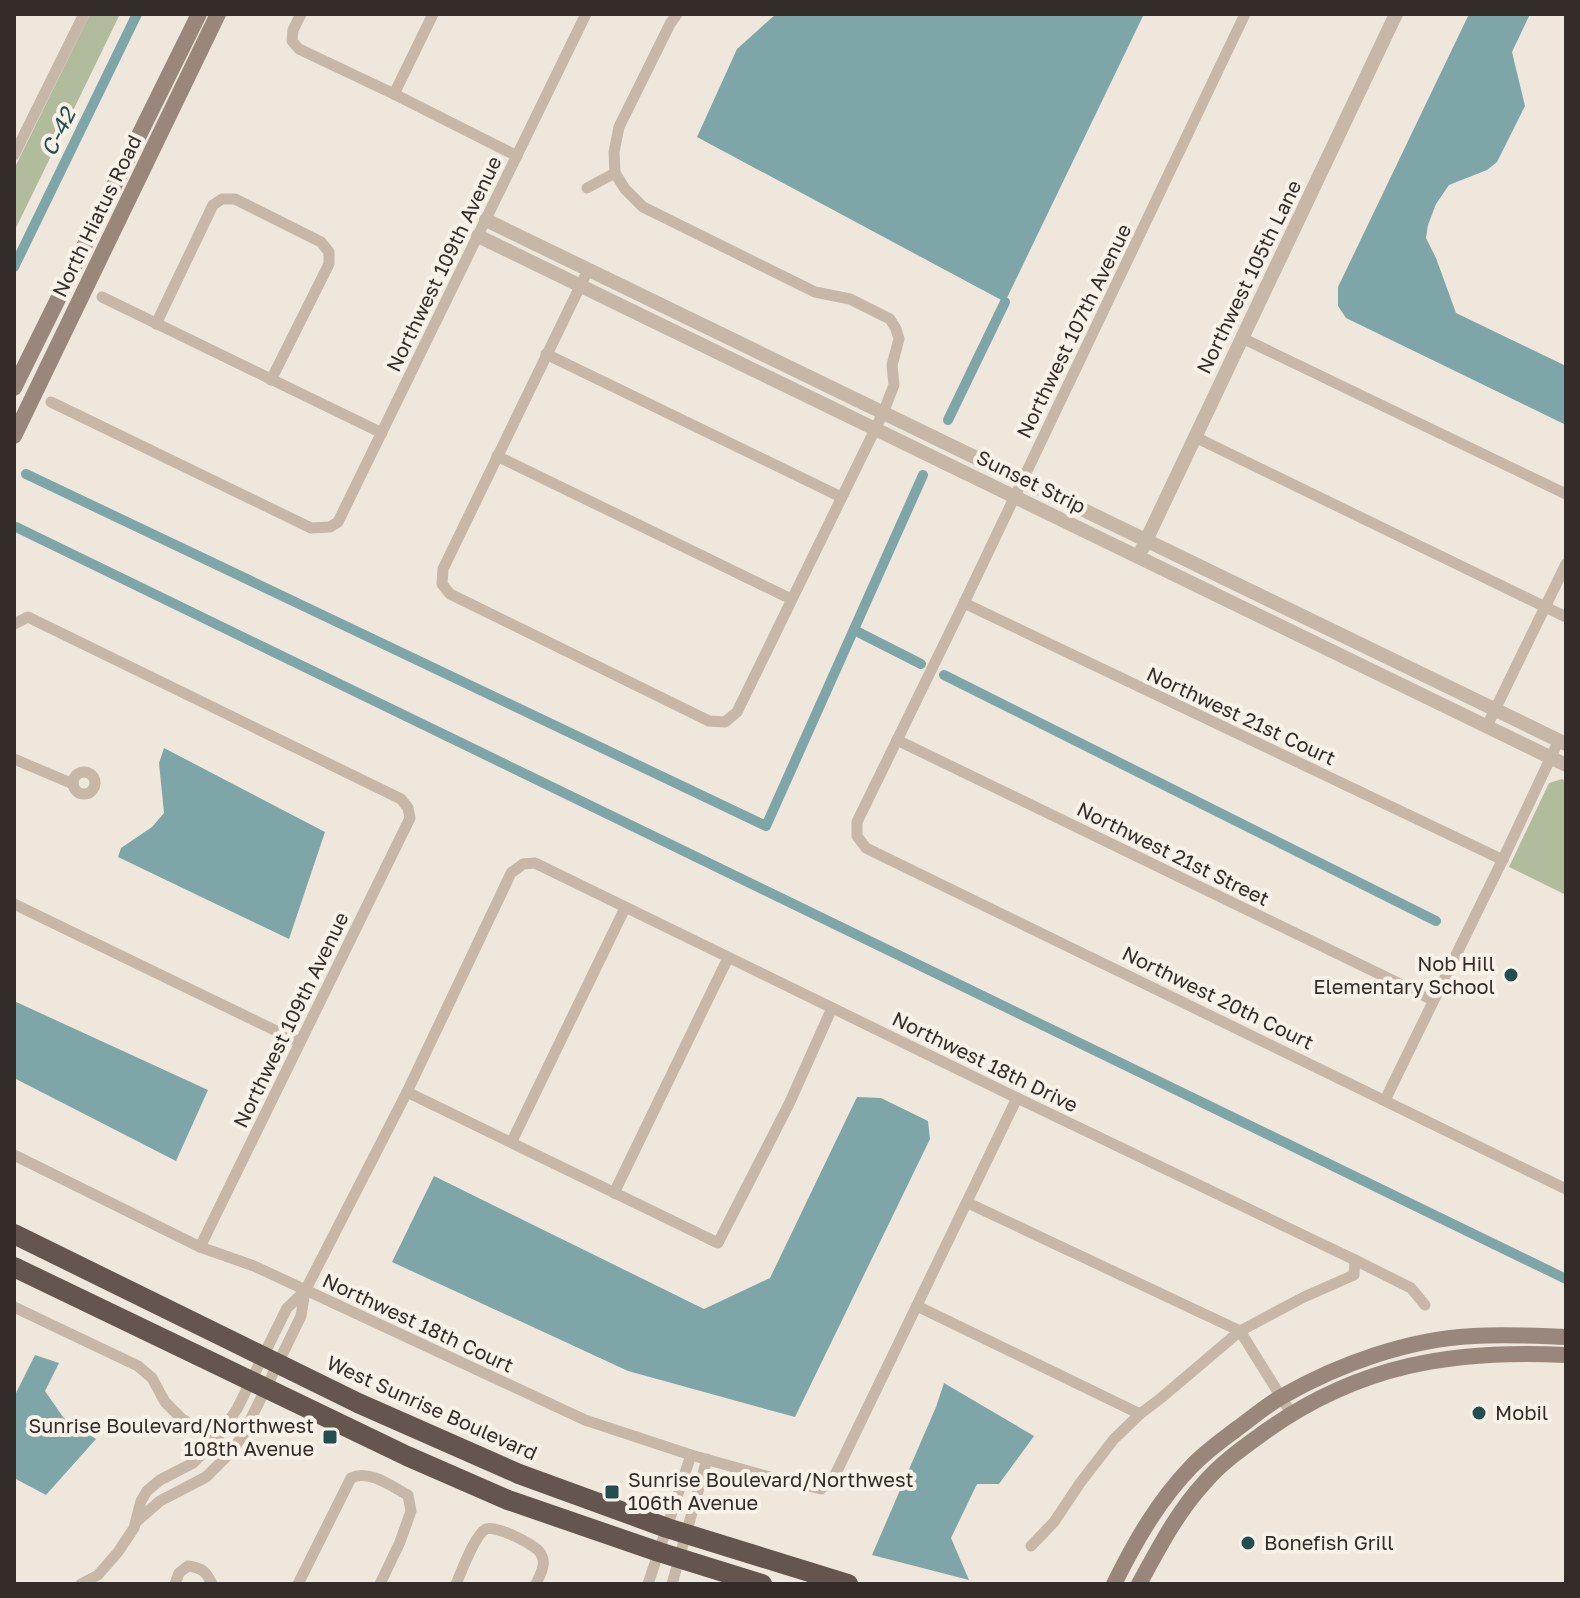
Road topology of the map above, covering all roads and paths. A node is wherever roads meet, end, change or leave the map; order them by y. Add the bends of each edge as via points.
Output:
1 (84, 14) edge
2 (199, 14) edge
3 (218, 14) edge
4 (301, 14) edge
5 (433, 14) edge
6 (586, 14) edge
7 (677, 14) edge
8 (1245, 14) edge
9 (1396, 14) edge
10 (394, 94) junction
11 (165, 102) junction
12 (14, 155) edge
13 (517, 156) junction
14 (615, 173) junction
15 (587, 188) dead end
16 (486, 220) junction
17 (478, 236) junction
18 (588, 270) junction
19 (580, 286) junction
20 (102, 297) dead end
21 (156, 324) junction
22 (1242, 338) junction
23 (546, 354) junction
24 (271, 380) junction
25 (14, 388) edge
26 (51, 402) dead end
27 (883, 413) junction
28 (876, 429) junction
29 (382, 433) junction
30 (14, 436) edge
31 (1195, 437) junction
32 (497, 456) junction
33 (1023, 480) junction
34 (1566, 494) edge
35 (841, 497) junction
36 (1015, 497) junction
37 (1146, 541) junction
38 (1138, 557) junction
39 (1566, 564) edge
40 (791, 599) junction
41 (964, 603) junction
42 (1546, 607) junction
43 (1566, 617) edge
44 (14, 624) edge
45 (1495, 710) junction
46 (1487, 726) junction
47 (897, 740) junction
48 (1562, 742) edge
49 (1551, 757) junction
50 (14, 759) edge
51 (1566, 765) edge
52 (73, 784) dead end
53 (857, 836) joint
54 (1503, 860) junction
55 (14, 904) edge
56 (625, 908) junction
57 (728, 958) junction
58 (1433, 1000) junction
59 (832, 1008) junction
60 (299, 1042) junction
61 (407, 1092) junction
62 (1017, 1098) junction
63 (1385, 1100) junction
64 (512, 1141) junction
65 (14, 1155) edge
66 (1566, 1189) edge
67 (614, 1193) junction
68 (968, 1203) junction
69 (14, 1234) edge
70 (200, 1247) junction
71 (1355, 1260) junction
72 (14, 1267) edge
73 (305, 1291) junction
74 (1425, 1305) dead end
75 (917, 1306) junction
76 (14, 1307) edge
77 (1240, 1331) junction
78 (1566, 1337) edge
79 (1566, 1355) edge
80 (270, 1361) junction
81 (258, 1385) junction
82 (1280, 1397) junction
83 (1291, 1413) junction
84 (1140, 1414) junction
85 (215, 1441) junction
86 (231, 1452) junction
87 (691, 1455) junction
88 (707, 1459) junction
89 (137, 1521) junction
90 (676, 1531) junction
91 (1031, 1546) dead end
92 (659, 1552) junction
93 (679, 1558) junction
94 (81, 1584) edge
95 (175, 1584) edge
96 (212, 1584) edge
97 (298, 1584) edge
98 (380, 1584) edge
99 (456, 1584) edge
100 (536, 1584) edge
101 (648, 1584) edge
102 (672, 1584) edge
103 (762, 1584) edge
104 (848, 1584) edge
105 (1114, 1584) edge
106 (1139, 1584) edge

1 - 12 street
2 - 11 main road, North Hiatus Road
3 - 11 main road, North Hiatus Road
4 - 10 street via 292,41 299,49
5 - 10 street
6 - 13 street, Northwest 109th Avenue
7 - 14 street via 619,127
8 - 33 street, Northwest 107th Avenue
9 - 22 street, Northwest 105th Lane
10 - 13 street
11 - 25 main road, North Hiatus Road
11 - 30 main road, North Hiatus Road
13 - 16 street, Northwest 109th Avenue
14 - 15 street
14 - 27 street via 643,207 815,292 850,299 890,319 899,339 892,365 894,385
16 - 17 street, Northwest 109th Avenue
16 - 18 street, Sunset Strip
17 - 19 street, Sunset Strip
17 - 29 street, Northwest 109th Avenue
18 - 19 street
18 - 27 street, Sunset Strip
19 - 23 street
19 - 28 street, Sunset Strip
20 - 21 street
21 - 24 street
21 - 24 street via 213,205 235,199 321,242 329,252 329,264
22 - 31 street, Northwest 105th Lane
22 - 34 street
23 - 32 street
23 - 35 street
24 - 29 street
26 - 29 street, Northwest 109th Avenue via 311,528 338,522
27 - 28 street
27 - 33 street, Sunset Strip
28 - 35 street
28 - 36 street, Sunset Strip
31 - 37 street, Northwest 105th Lane
31 - 42 street
32 - 40 street
32 - 40 street via 443,569 442,584 450,594 709,721 725,722 737,712
33 - 36 street, Northwest 107th Avenue
33 - 37 street, Sunset Strip
35 - 40 street
36 - 38 street, Sunset Strip
36 - 41 street, Northwest 107th Avenue
37 - 38 street, Northwest 105th Lane
37 - 45 street, Sunset Strip
38 - 46 street, Sunset Strip
39 - 42 street
41 - 47 street, Northwest 107th Avenue
41 - 54 street, Northwest 21st Court
42 - 43 street
42 - 45 street
44 - 60 street, Northwest 109th Avenue via 28,617 401,799 408,808 410,818
45 - 46 street
45 - 48 street, Sunset Strip
46 - 49 street, Sunset Strip
47 - 53 street, Northwest 107th Avenue via 857,822
47 - 58 street, Northwest 21st Street
48 - 49 street
49 - 51 street, Sunset Strip
49 - 54 street
50 - 52 street
53 - 63 street, Northwest 20th Court via 866,848
54 - 58 street
55 - 60 street
56 - 57 street, Northwest 18th Drive
56 - 61 street, Northwest 18th Drive via 535,863 511,873
56 - 64 street
57 - 59 street, Northwest 18th Drive
57 - 67 street
58 - 63 street
59 - 62 street, Northwest 18th Drive
59 - 67 street via 718,1243
60 - 70 street, Northwest 109th Avenue
61 - 64 street
61 - 73 street
62 - 68 street
62 - 71 street, Northwest 18th Drive
63 - 66 street, Northwest 20th Court
64 - 67 street
65 - 70 street, Northwest 18th Court
68 - 75 street
68 - 77 street
69 - 80 highway, West Sunrise Boulevard
70 - 73 street, Northwest 18th Court
71 - 74 street, Northwest 18th Drive via 1411,1288
71 - 77 street via 1354,1275
72 - 81 highway
73 - 80 street via 287,1308
73 - 87 street, Northwest 18th Court via 585,1420
75 - 84 street
75 - 88 street, Northwest 18th Court via 835,1475 821,1489
76 - 85 street via 138,1366 181,1418
77 - 82 street
77 - 84 street
78 - 82 main road via 1472,1336 1420,1343 1333,1370
79 - 83 main road via 1519,1353 1421,1362 1341,1388
80 - 81 street
80 - 81 street
80 - 90 highway, West Sunrise Boulevard via 519,1474
81 - 85 street
81 - 86 street via 243,1435
81 - 92 highway via 508,1500
82 - 83 street
82 - 105 main road via 1192,1466 1155,1512
83 - 106 main road via 1207,1480 1170,1529
84 - 91 street via 1114,1439
85 - 86 street
85 - 89 street via 193,1463 147,1491
86 - 89 street via 206,1477 160,1501
87 - 88 street, Northwest 18th Court
87 - 90 street
88 - 90 street
89 - 94 street via 98,1575
90 - 92 street
90 - 93 street
90 - 104 highway, West Sunrise Boulevard
92 - 93 highway
92 - 101 street
93 - 102 street
93 - 103 highway
95 - 96 street via 188,1566 201,1568
97 - 98 street via 351,1478 359,1474 408,1495 411,1511
99 - 100 street via 479,1536 495,1528 542,1554 544,1566

